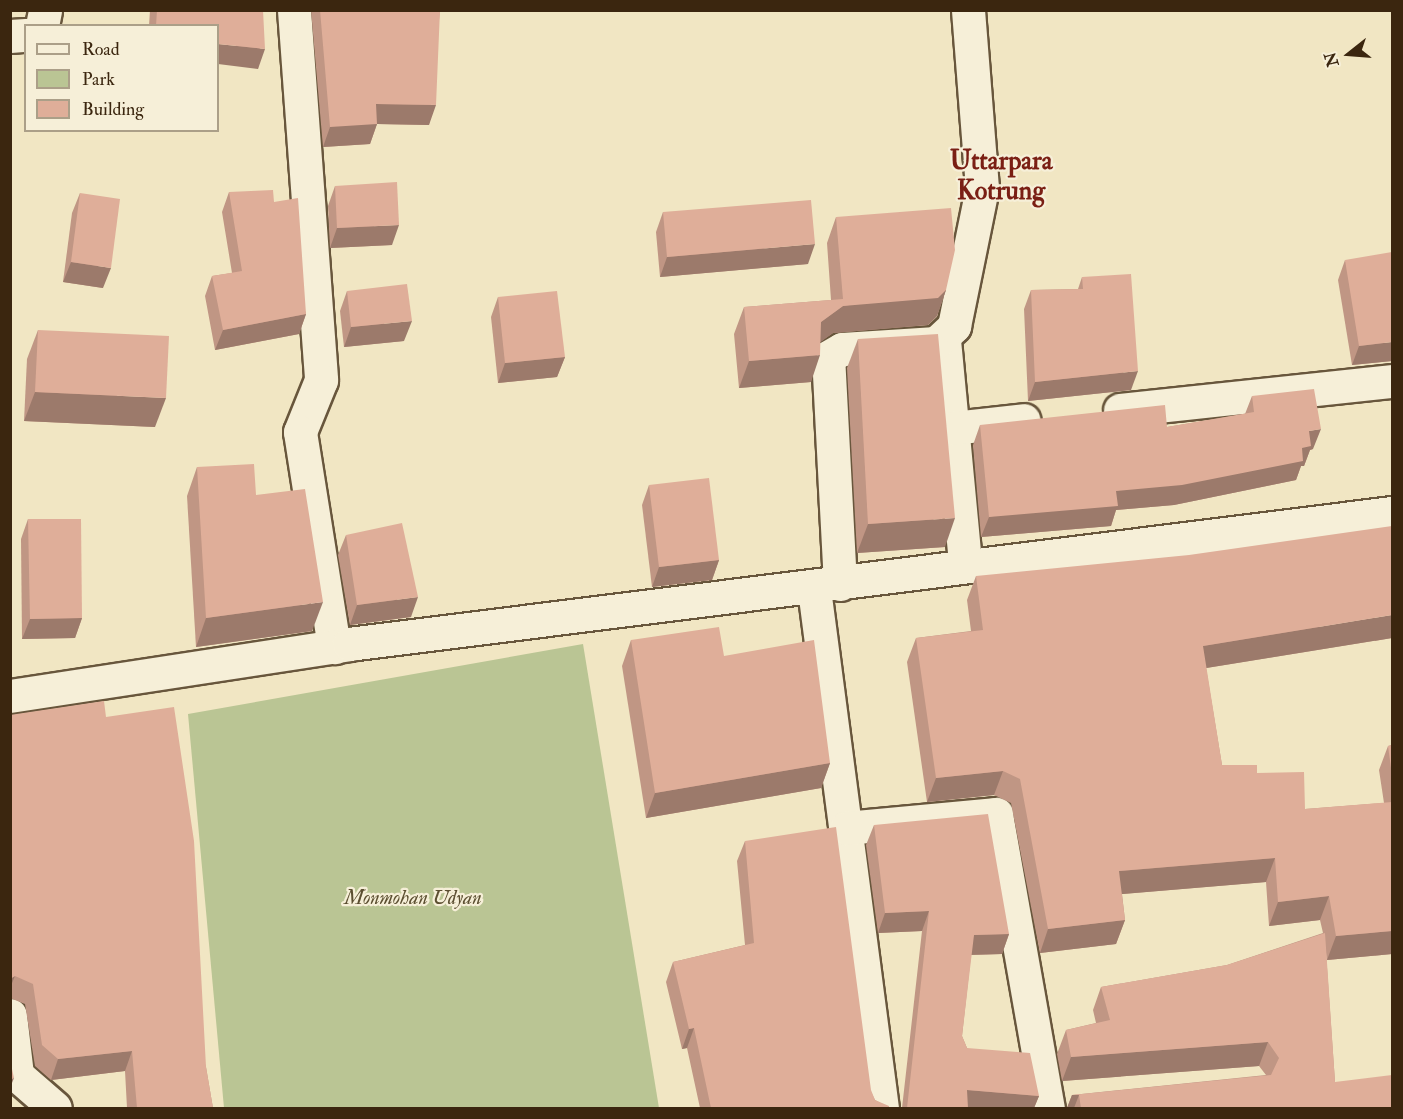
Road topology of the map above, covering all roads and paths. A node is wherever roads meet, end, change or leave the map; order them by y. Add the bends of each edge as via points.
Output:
1 (294, 10) edge
2 (968, 10) edge
3 (944, 340) junction
4 (1392, 381) edge
5 (952, 428) junction
6 (1392, 513) edge
7 (965, 563) junction
8 (827, 586) junction
9 (334, 647) junction
10 (10, 696) edge
11 (846, 828) junction
12 (10, 1015) edge
13 (1081, 1098) edge
14 (1047, 1105) edge
15 (55, 1108) edge
16 (882, 1108) edge

1 - 9 street via 321,374 320,391 300,432
2 - 3 street via 982,188 954,326
3 - 5 street
3 - 8 street via 842,349 828,357
4 - 5 street
5 - 7 street
6 - 7 street
7 - 8 street
8 - 9 street
8 - 11 street
9 - 10 street
11 - 14 street via 996,814
11 - 16 street
12 - 15 street via 17,1075
13 - 14 street

